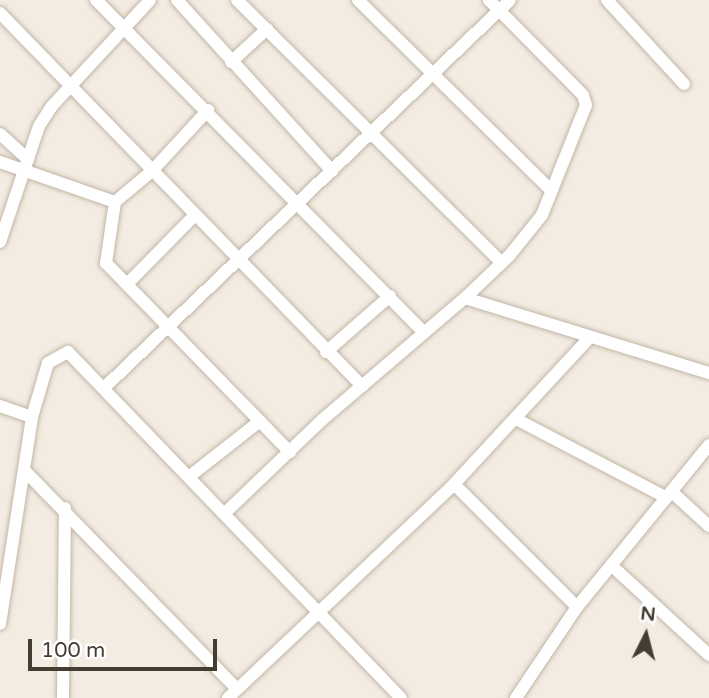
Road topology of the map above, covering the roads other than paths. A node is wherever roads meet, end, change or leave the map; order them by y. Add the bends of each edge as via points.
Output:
1 (96, 0) edge
2 (150, 0) edge
3 (177, 0) edge
4 (237, 0) edge
5 (358, 0) edge
6 (489, 0) edge
7 (510, 0) edge
8 (607, 0) edge
9 (499, 11) junction
10 (0, 13) edge
11 (124, 28) junction
12 (267, 29) junction
13 (231, 62) junction
14 (432, 77) junction
15 (684, 84) dead end
16 (71, 85) junction
17 (208, 110) junction
18 (0, 134) edge
19 (372, 134) junction
20 (0, 162) edge
21 (26, 164) junction
22 (152, 171) junction
23 (332, 171) junction
24 (551, 190) junction
25 (115, 202) junction
26 (300, 203) junction
27 (194, 216) junction
28 (0, 242) edge
29 (239, 263) junction
30 (502, 263) junction
31 (128, 283) junction
32 (390, 296) junction
33 (465, 298) junction
34 (171, 326) junction
35 (424, 333) junction
36 (589, 338) junction
37 (326, 352) junction
38 (709, 373) edge
39 (362, 386) junction
40 (105, 387) junction
41 (0, 406) edge
42 (32, 417) junction
43 (516, 419) junction
44 (260, 421) junction
45 (709, 445) edge
46 (290, 452) junction
47 (25, 471) junction
48 (190, 475) junction
49 (454, 484) junction
50 (670, 495) junction
51 (65, 508) junction
52 (225, 513) junction
53 (709, 526) edge
54 (612, 566) junction
55 (578, 607) junction
56 (318, 616) junction
57 (0, 624) edge
58 (709, 655) edge
59 (233, 694) edge
60 (63, 698) edge
61 (401, 698) edge
62 (516, 698) edge

1 - 11 street
2 - 11 street
3 - 13 street
4 - 12 street
5 - 14 street
6 - 9 street
7 - 9 street
8 - 15 street
9 - 14 street
9 - 24 street via 583,95 586,105
10 - 16 street
11 - 16 street
11 - 17 street
12 - 13 street
12 - 19 street
13 - 23 street
14 - 19 street
14 - 24 street
16 - 21 street via 39,126
16 - 22 street
17 - 22 street
17 - 26 street
18 - 21 street
19 - 23 street
19 - 30 street
20 - 21 street
21 - 25 street
21 - 28 street
22 - 25 street
22 - 27 street
23 - 26 street
24 - 30 street via 542,215
25 - 31 street via 105,261
26 - 29 street
26 - 32 street
27 - 29 street
27 - 31 street
29 - 34 street
29 - 37 street
30 - 33 street
31 - 34 street
32 - 35 street
32 - 37 street
33 - 35 street
33 - 36 street
34 - 40 street
34 - 44 street
35 - 39 street
36 - 38 street
36 - 43 street
37 - 39 street
39 - 46 street
40 - 42 street via 75,354 57,354 48,363
40 - 48 street
41 - 42 street
42 - 47 street
43 - 49 street
43 - 50 street
44 - 46 street
44 - 48 street
45 - 50 street
46 - 52 street
47 - 51 street
47 - 57 street
48 - 52 street
49 - 55 street
49 - 56 street
50 - 53 street
50 - 54 street
51 - 59 street
51 - 60 street
52 - 56 street
54 - 55 street
54 - 58 street
55 - 62 street
56 - 59 street
56 - 61 street

